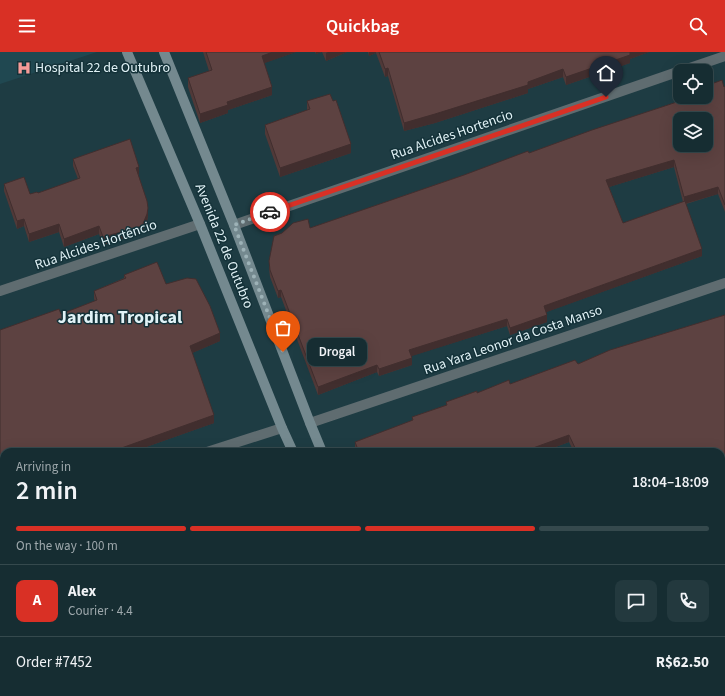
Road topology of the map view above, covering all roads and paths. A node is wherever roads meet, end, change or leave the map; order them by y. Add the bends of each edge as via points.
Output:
1 (127, 52) edge
2 (164, 52) edge
3 (725, 56) edge
4 (702, 64) edge
5 (673, 74) edge
6 (200, 224) junction
7 (234, 225) junction
8 (725, 283) edge
9 (0, 291) edge
10 (310, 423) junction
11 (282, 428) junction
12 (220, 448) edge
13 (291, 448) edge
14 (320, 448) edge

1 - 6 street, Avenida 22 de Outubro
2 - 7 street, Avenida 22 de Outubro
3 - 4 street, Rua Alcides Hortencio
5 - 7 street, Rua Alcides Hortencio
6 - 9 street, Rua Alcides Hortêncio
6 - 11 street, Avenida 22 de Outubro
7 - 10 street, Avenida 22 de Outubro
8 - 10 street, Rua Yara Leonor da Costa Manso
10 - 14 street, Avenida 22 de Outubro
11 - 12 street
11 - 13 street, Avenida 22 de Outubro

